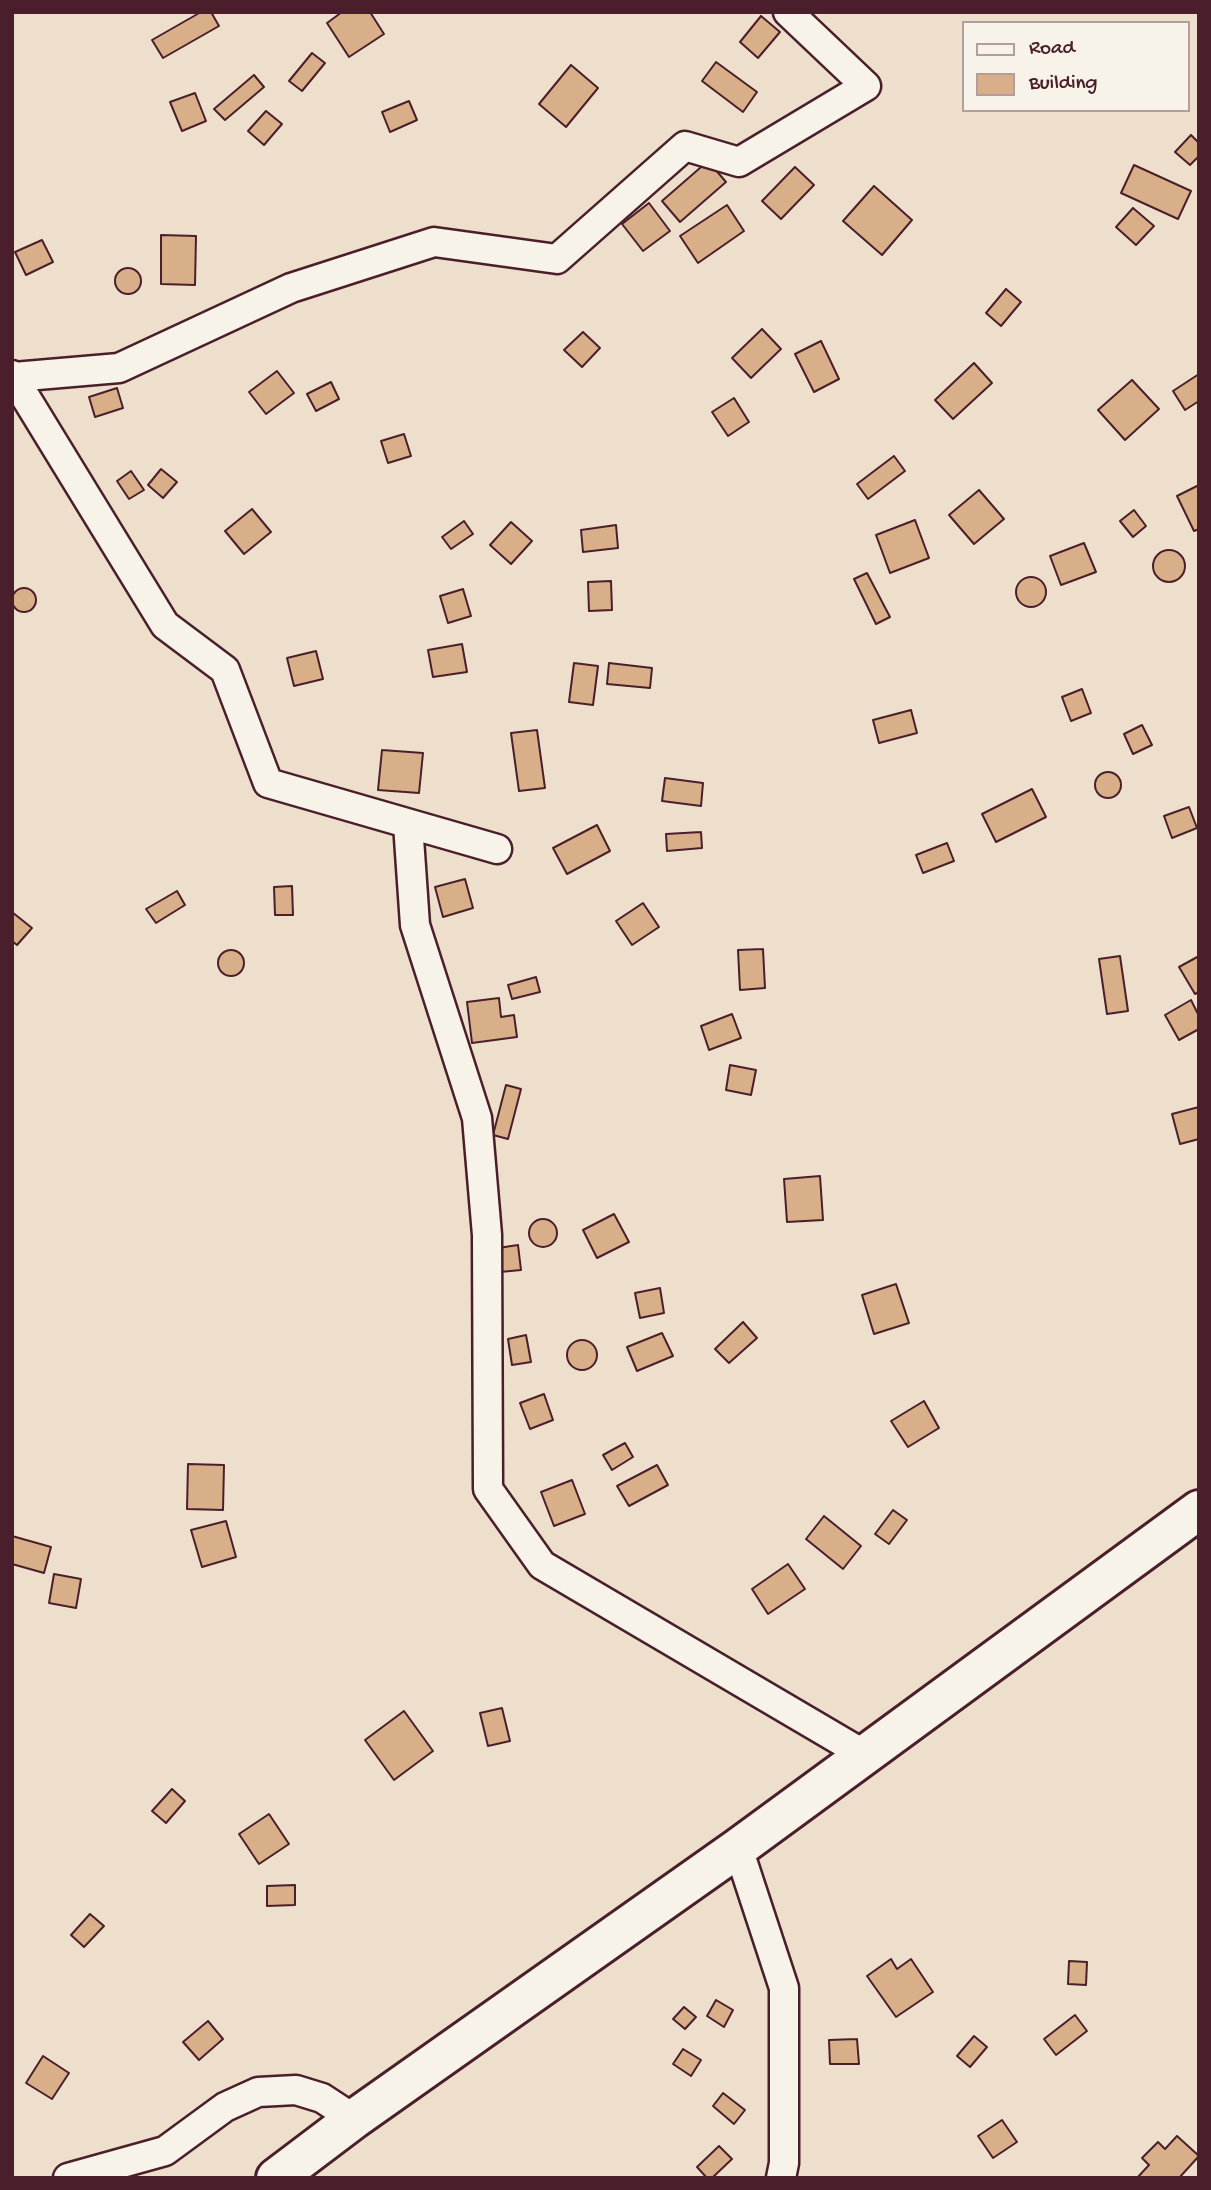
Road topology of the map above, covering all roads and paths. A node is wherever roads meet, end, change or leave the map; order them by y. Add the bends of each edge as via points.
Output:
1 (788, 12) edge
2 (13, 376) edge
3 (408, 824) junction
4 (496, 849) dead end
5 (1199, 1510) edge
6 (865, 1755) junction
7 (738, 1848) junction
8 (354, 2119) junction
9 (68, 2178) edge
10 (276, 2178) edge
11 (781, 2178) edge

1 - 2 street via 866,86 739,162 685,146 557,259 434,242 291,288 118,368
2 - 3 street via 165,625 225,670 268,783
3 - 4 street
3 - 6 street via 415,925 477,1118 488,1235 488,1489 542,1566
5 - 6 highway
6 - 7 highway
7 - 8 highway
7 - 11 street via 784,1988
8 - 9 street via 322,2098 296,2090 258,2092 225,2107 165,2151
8 - 10 highway

